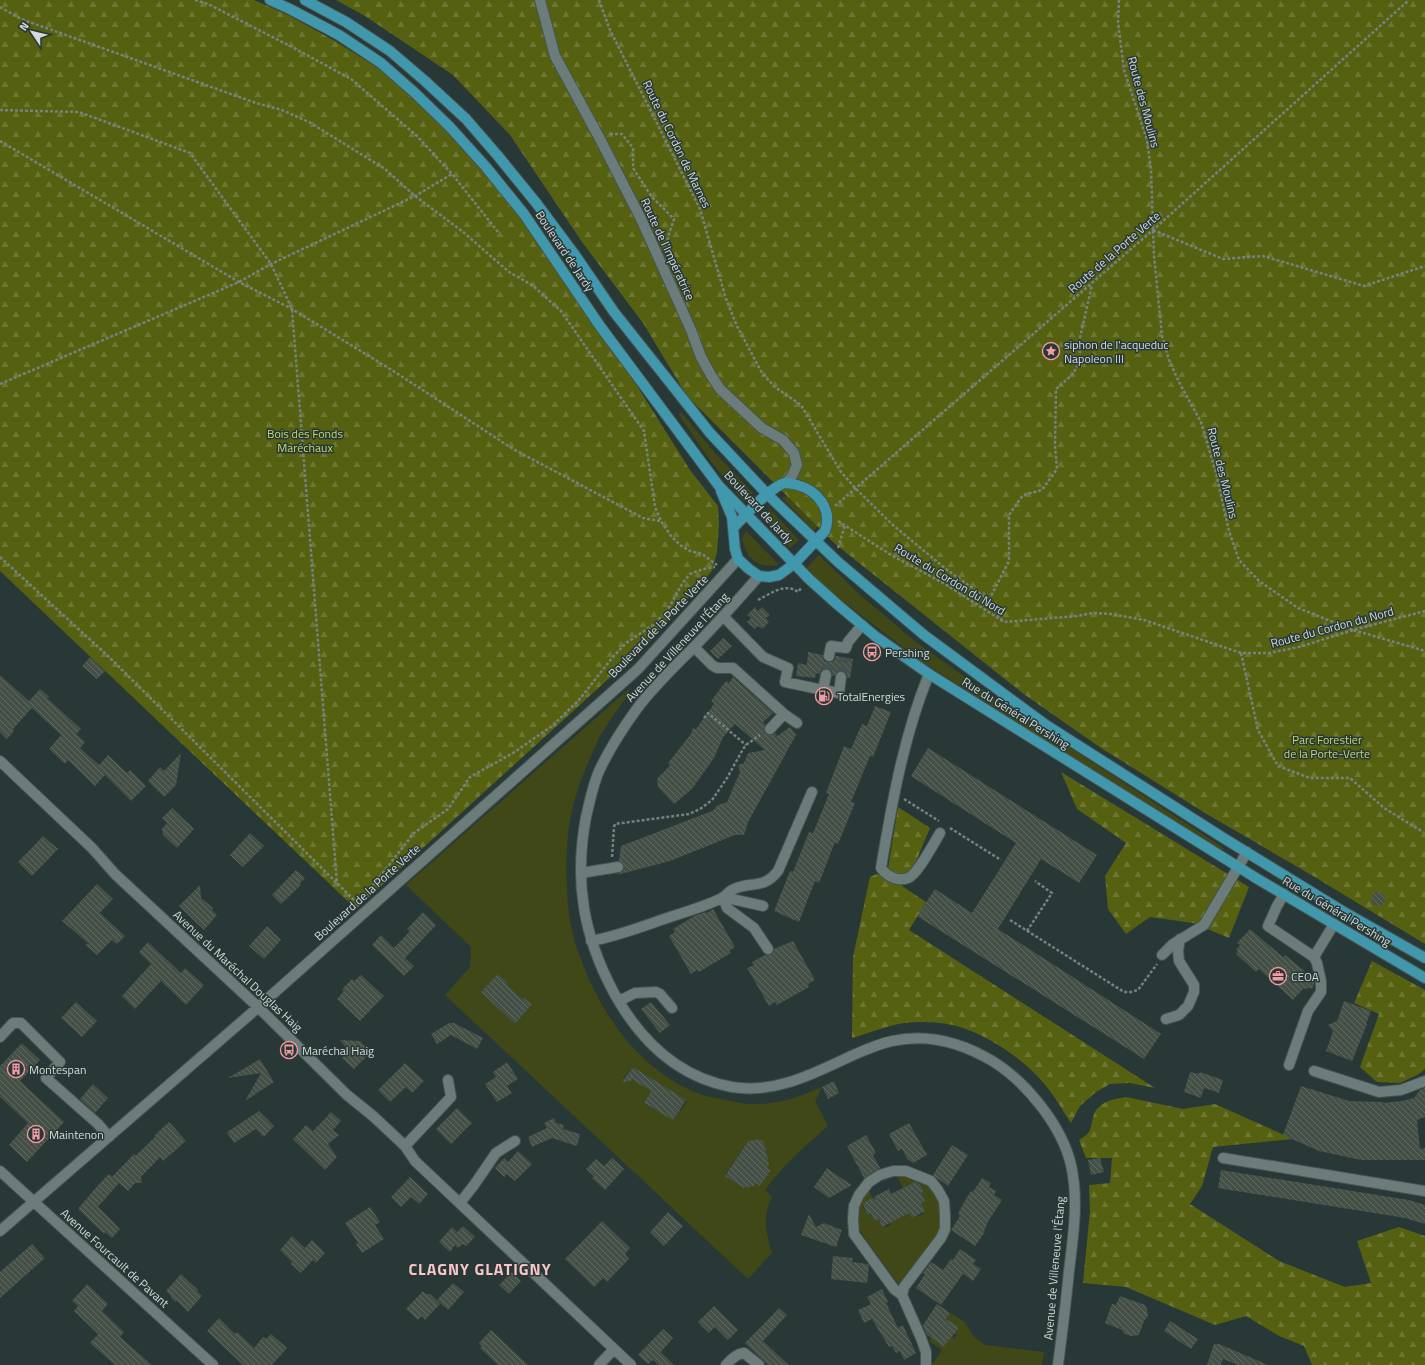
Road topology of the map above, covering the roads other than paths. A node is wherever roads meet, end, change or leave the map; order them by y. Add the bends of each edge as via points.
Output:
1 (270, 0) edge
2 (305, 0) edge
3 (540, 0) edge
4 (786, 483) junction
5 (719, 486) junction
6 (768, 494) junction
7 (746, 515) junction
8 (734, 527) junction
9 (816, 541) junction
10 (738, 559) junction
11 (794, 564) junction
12 (759, 576) junction
13 (723, 616) junction
14 (862, 625) junction
15 (694, 647) junction
16 (829, 656) dead end
17 (929, 674) junction
18 (826, 675) tunnel mouth
19 (841, 677) tunnel mouth
20 (824, 690) junction
21 (784, 714) junction
22 (797, 723) dead end
23 (770, 729) road end
24 (0, 761) edge
25 (812, 792) dead end
26 (940, 834) dead end
27 (1247, 852) junction
28 (1237, 866) junction
29 (618, 867) dead end
30 (581, 873) junction
31 (1284, 894) junction
32 (723, 897) junction
33 (763, 906) dead end
34 (1334, 924) junction
35 (1180, 939) junction
36 (591, 942) junction
37 (768, 949) dead end
38 (1162, 956) road end
39 (1314, 957) junction
40 (1425, 958) edge
41 (1425, 978) edge
42 (619, 1001) junction
43 (258, 1007) junction
44 (672, 1008) dead end
45 (1166, 1019) dead end
46 (0, 1038) edge
47 (1289, 1066) dead end
48 (1314, 1070) dead end
49 (448, 1080) dead end
50 (1425, 1081) edge
51 (109, 1137) junction
52 (515, 1140) dead end
53 (405, 1146) junction
54 (1222, 1158) dead end
55 (0, 1171) edge
56 (1425, 1191) edge
57 (34, 1202) junction
58 (460, 1203) junction
59 (0, 1231) edge
60 (902, 1295) junction
61 (614, 1349) junction
62 (213, 1365) edge
63 (599, 1365) edge
64 (631, 1365) edge
65 (726, 1365) edge
66 (758, 1365) edge
67 (926, 1365) edge
68 (1058, 1365) edge

1 - 5 main road, Boulevard de Jardy via 338,35 381,63 450,127 524,214 600,326
2 - 6 main road, Boulevard de Jardy via 346,22 390,51 466,119 537,204 614,312 710,432
3 - 4 street, Route de l'Impératrice via 555,56 642,221 701,357 720,389 762,428 783,440 794,453 797,465
4 - 6 main road
4 - 9 main road via 804,487 818,495 826,513 827,525
5 - 7 main road, Boulevard de Jardy
5 - 8 main road
6 - 7 main road
6 - 9 main road, Boulevard de Jardy
7 - 8 main road
7 - 11 main road, Boulevard de Jardy
8 - 10 main road
9 - 11 main road
9 - 27 main road, Rue du Général Pershing via 924,635 1046,725
10 - 12 main road
10 - 43 street, Boulevard de la Porte Verte via 638,669 362,908
11 - 12 main road via 779,575
11 - 14 main road, Rue du Général Pershing
12 - 13 street, Avenue de Villeneuve l'Étang
13 - 15 street, Avenue de Villeneuve l'Étang
13 - 20 street via 763,657 788,668 785,682
14 - 16 street via 848,642 845,653 831,646
14 - 17 main road, Rue du Général Pershing
15 - 21 street via 717,668 733,668
15 - 30 street, Avenue de Villeneuve l'Étang via 636,708 599,771 589,802 584,830
17 - 26 street via 910,729 890,814 881,868 886,875 896,879 907,879 915,874
17 - 28 main road, Rue du Général Pershing
18 - 20 street
19 - 20 street via 839,693
21 - 22 street
21 - 23 street
24 - 43 street, Avenue du Maréchal Douglas Haig
25 - 32 street via 778,871 772,879 731,890
27 - 28 street
27 - 40 main road, Rue du Général Pershing
28 - 31 main road, Rue du Général Pershing
28 - 35 street via 1204,925
29 - 30 street
30 - 36 street, Avenue de Villeneuve l'Étang via 585,917
31 - 34 main road, Rue du Général Pershing
31 - 39 street via 1268,926
32 - 33 street
32 - 36 street via 613,937
32 - 37 street via 727,908 754,928
34 - 39 street
34 - 41 main road, Rue du Général Pershing
35 - 38 street
35 - 45 street via 1179,961 1194,985 1194,992 1188,1006 1179,1015
36 - 42 street, Avenue de Villeneuve l'Étang via 602,970
39 - 47 street via 1318,963 1321,992 1308,1011
42 - 44 street via 635,993 656,992
42 - 68 street, Avenue de Villeneuve l'Étang via 634,1026 668,1060 689,1073 732,1087 774,1087 805,1078 873,1046 911,1037 960,1045 1007,1070 1052,1122 1071,1164 1075,1204
43 - 51 street, Boulevard de la Porte Verte
43 - 53 street, Avenue du Maréchal Douglas Haig via 347,1095
46 - 51 street via 13,1023 21,1023 60,1062 46,1078
48 - 50 street via 1379,1092 1401,1090
49 - 53 street via 451,1097
51 - 57 street, Boulevard de la Porte Verte
52 - 58 street via 496,1153
53 - 58 street, Avenue du Maréchal Douglas Haig via 415,1161
54 - 56 street
55 - 57 street, Avenue Fourcault de Pavant
57 - 59 street, Boulevard de la Porte Verte
57 - 62 street, Avenue Fourcault de Pavant
58 - 61 street, Avenue du Maréchal Douglas Haig
60 - 60 street via 894,1289 854,1234 854,1206 860,1195 869,1182 880,1174 893,1170 906,1171 931,1181 944,1201 945,1229 941,1238 904,1287
60 - 67 street via 926,1352
61 - 63 street
61 - 64 street, Avenue du Maréchal Douglas Haig
65 - 66 street via 739,1353 744,1353

